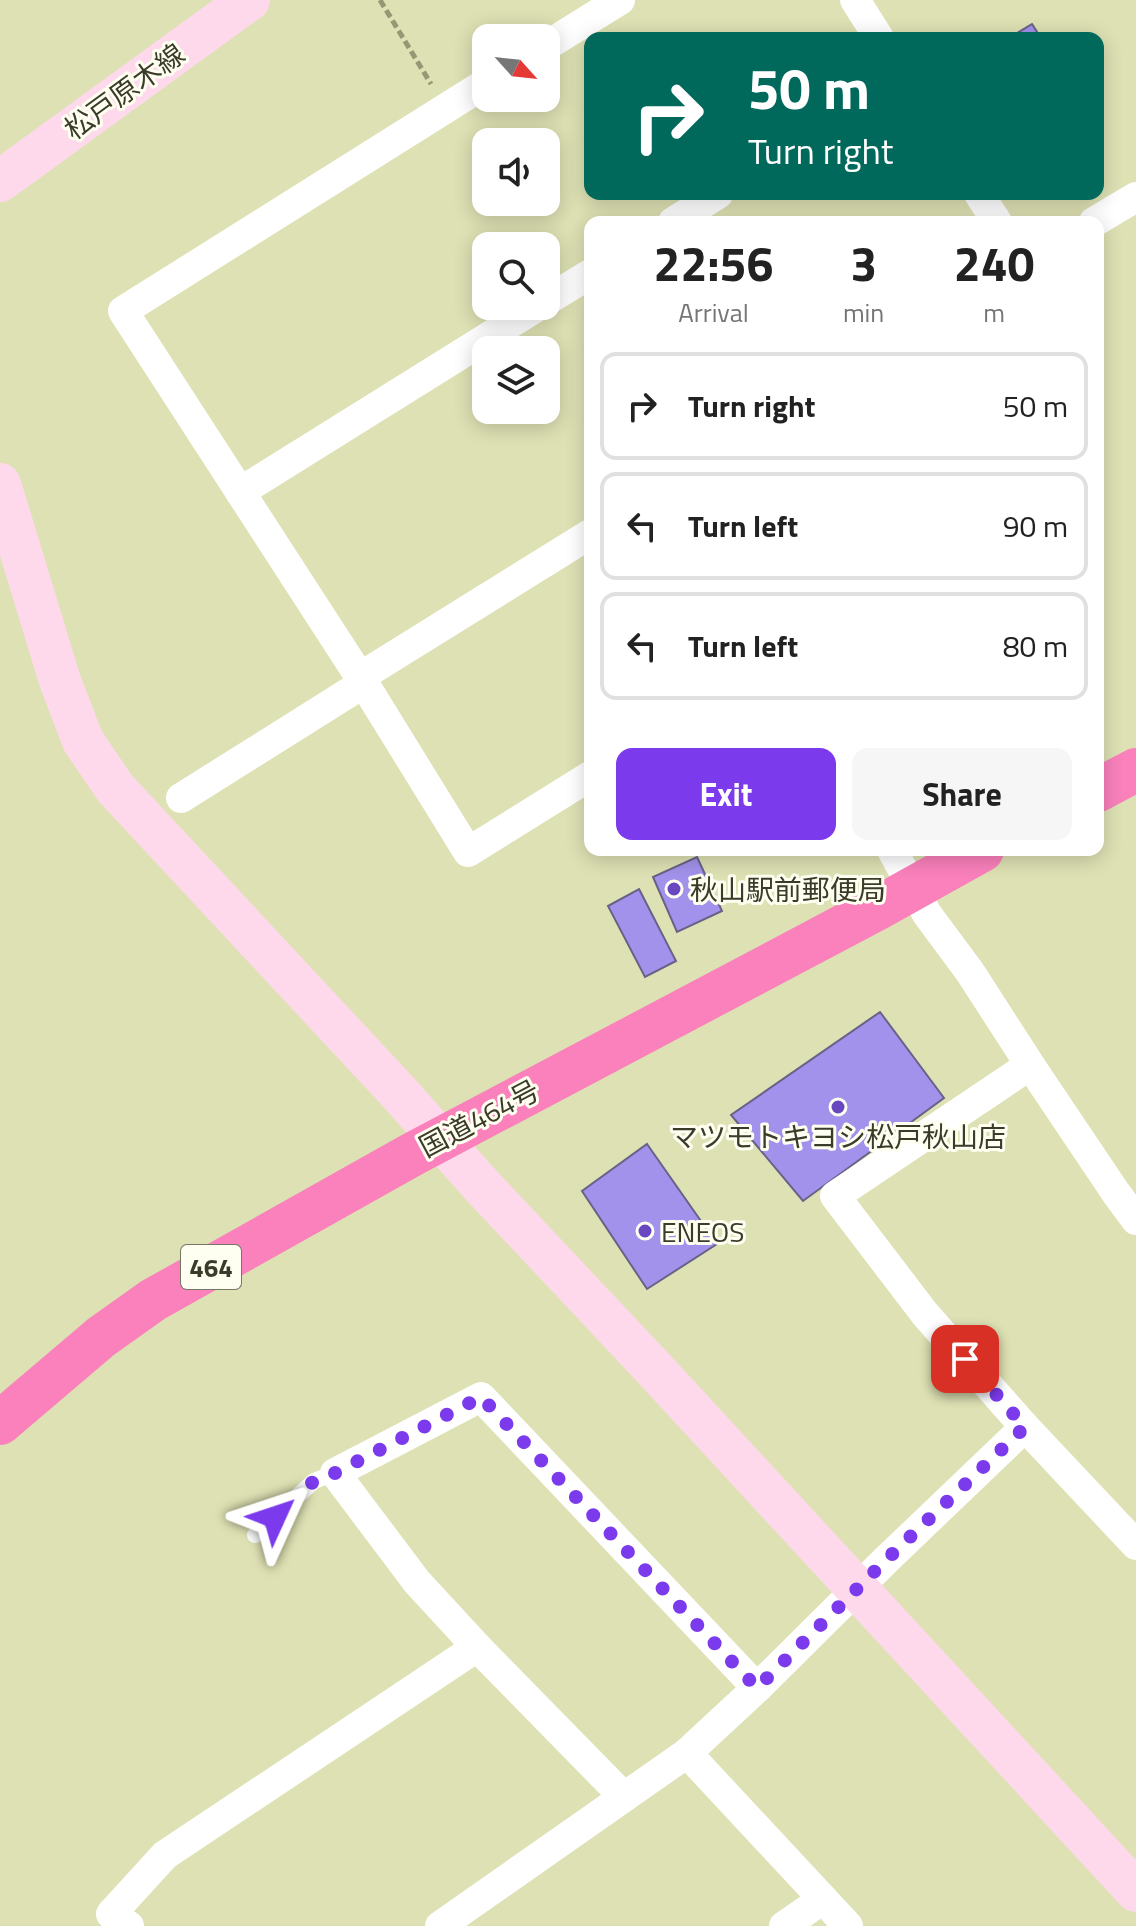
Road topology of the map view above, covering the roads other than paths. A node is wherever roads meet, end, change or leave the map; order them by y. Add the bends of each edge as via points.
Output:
1 (249, 0) edge
2 (620, 0) edge
3 (855, 0) edge
4 (875, 32) edge
5 (560, 37) edge
6 (472, 92) edge
7 (0, 181) edge
8 (1136, 197) edge
9 (708, 200) edge
10 (683, 216) edge
11 (1104, 216) edge
12 (584, 278) edge
13 (560, 292) edge
14 (516, 320) edge
15 (0, 484) edge
16 (240, 492) junction
17 (584, 538) edge
18 (362, 680) junction
19 (1136, 770) edge
20 (584, 780) edge
21 (1104, 787) edge
22 (181, 798) dead end
23 (895, 856) edge
24 (971, 856) edge
25 (913, 888) junction
26 (1030, 1065) junction
27 (441, 1139) junction
28 (1126, 1186) edge
29 (1136, 1220) edge
30 (0, 1423) edge
31 (1025, 1427) junction
32 (335, 1473) junction
33 (255, 1535) dead end
34 (1136, 1545) edge
35 (857, 1590) junction
36 (477, 1647) junction
37 (757, 1688) junction
38 (687, 1753) junction
39 (624, 1797) junction
40 (1136, 1891) edge
41 (823, 1899) junction
42 (129, 1926) edge
43 (440, 1926) edge
44 (784, 1926) edge
45 (848, 1926) edge

1 - 7 street, 松戸原木線
2 - 5 street
3 - 4 street
6 - 16 street via 123,311
8 - 11 street
9 - 10 street
12 - 13 street
14 - 16 street
15 - 27 street via 83,741 115,788
16 - 18 street
17 - 18 street
18 - 20 street via 468,852
18 - 22 street
19 - 21 highway
23 - 25 street
24 - 25 highway, 国道464号 / 464
25 - 26 street
25 - 27 highway, 国道464号 / 464
26 - 28 street
26 - 31 street via 835,1196 925,1314
27 - 30 highway, 国道464号 / 464 via 153,1300
27 - 35 street
28 - 29 street
31 - 34 street
31 - 35 street
32 - 33 lane via 314,1481
32 - 36 street via 417,1582
32 - 37 street via 481,1397
35 - 37 street
35 - 40 street
36 - 39 street
36 - 42 street via 165,1855 111,1914
37 - 38 street
38 - 39 street
38 - 41 street
39 - 43 street
41 - 44 street
41 - 45 street

